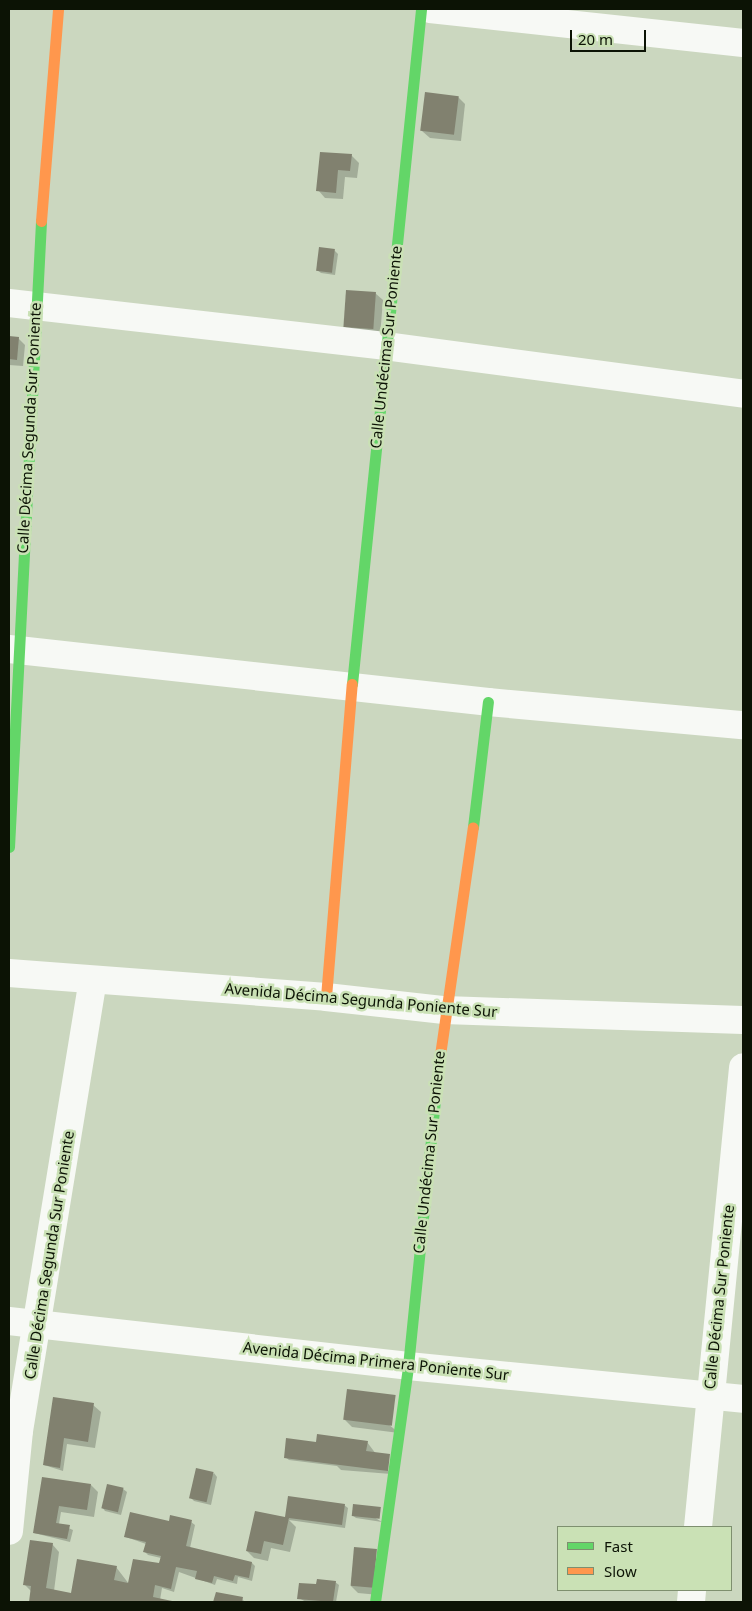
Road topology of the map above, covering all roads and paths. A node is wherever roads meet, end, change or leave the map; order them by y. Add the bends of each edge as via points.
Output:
1 (58, 9) edge
2 (421, 9) edge
3 (430, 9) edge
4 (743, 43) edge
5 (22, 304) edge
6 (386, 346) junction
7 (743, 394) edge
8 (14, 649) edge
9 (352, 685) junction
10 (488, 702) junction
11 (743, 725) edge
12 (9, 847) edge
13 (9, 974) edge
14 (93, 980) junction
15 (326, 997) junction
16 (444, 1010) junction
17 (743, 1020) edge
18 (743, 1068) edge
19 (9, 1321) edge
20 (38, 1324) junction
21 (408, 1366) junction
22 (709, 1394) junction
23 (743, 1399) edge
24 (698, 1526) edge
25 (9, 1531) edge
26 (376, 1602) edge

1 - 5 street, Calle Décima Segunda Sur Poniente
2 - 6 street, Calle Undécima Sur Poniente
3 - 4 street
5 - 6 street
5 - 8 street, Calle Décima Segunda Sur Poniente
6 - 7 street
6 - 9 street, Calle Undécima Sur Poniente
8 - 9 street
8 - 12 street, Calle Décima Segunda Sur Poniente
9 - 10 street
9 - 15 street, Calle Undécima Sur Poniente
10 - 11 street
10 - 16 street, Calle Undécima Sur Poniente via 472,839
13 - 14 street, Avenida Décima Segunda Poniente Sur
14 - 15 street, Avenida Décima Segunda Poniente Sur
14 - 20 street, Calle Décima Segunda Sur Poniente
15 - 16 street, Avenida Décima Segunda Poniente Sur
16 - 17 street, Avenida Décima Segunda Poniente Sur
16 - 21 street, Calle Undécima Sur Poniente
18 - 22 street, Calle Décima Sur Poniente
19 - 20 street, Avenida Décima Primera Poniente Sur
20 - 21 street, Avenida Décima Primera Poniente Sur
20 - 25 street, Calle Décima Segunda Sur Poniente via 20,1431
21 - 22 street, Avenida Décima Primera Poniente Sur
21 - 26 street, Calle Undécima Sur Poniente
22 - 23 street, Avenida Décima Primera Poniente Sur
22 - 24 street, Calle Décima Sur Poniente

